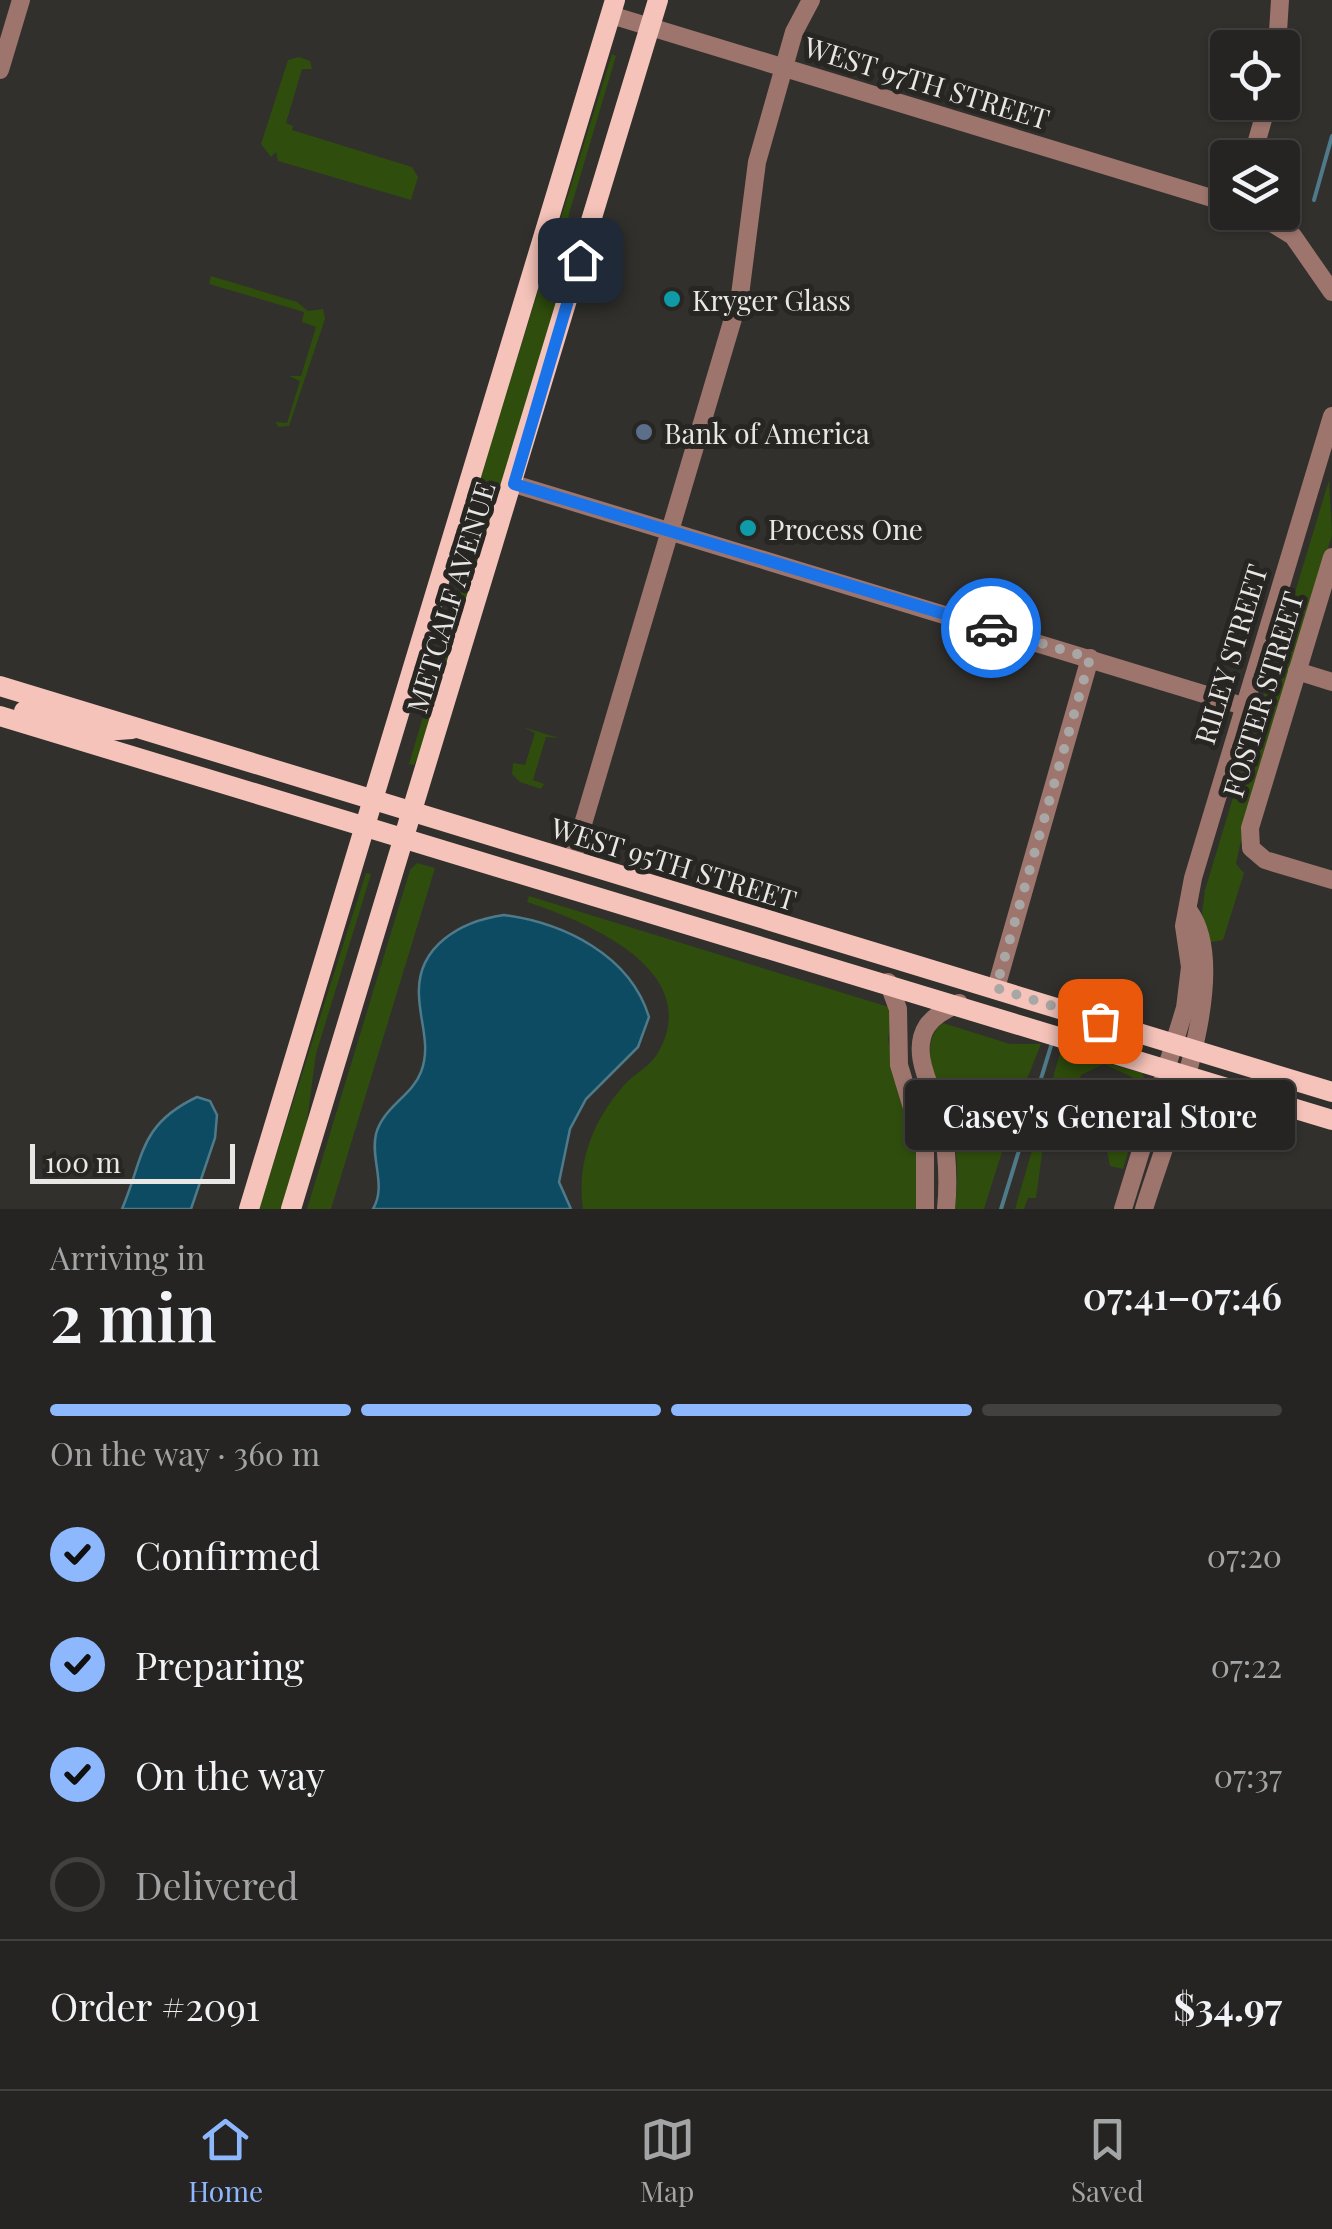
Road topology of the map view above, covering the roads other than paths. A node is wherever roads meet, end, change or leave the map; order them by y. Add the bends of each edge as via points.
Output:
1 (21, 0) edge
2 (658, 0) edge
3 (811, 0) edge
4 (1280, 0) edge
5 (613, 8) edge
6 (650, 27) junction
7 (1278, 30) edge
8 (785, 68) junction
9 (0, 70) edge
10 (1210, 198) edge
11 (1283, 230) edge
12 (1332, 292) edge
13 (1332, 416) edge
14 (514, 484) junction
15 (670, 530) junction
16 (1332, 557) edge
17 (1090, 658) junction
18 (1297, 671) junction
19 (1332, 682) edge
20 (0, 686) edge
21 (1244, 706) junction
22 (8, 719) edge
23 (139, 727) junction
24 (375, 800) junction
25 (411, 811) junction
26 (367, 827) junction
27 (404, 838) junction
28 (572, 861) junction
29 (1332, 880) edge
30 (888, 982) junction
31 (996, 988) junction
32 (959, 1003) junction
33 (1183, 1047) junction
34 (1176, 1070) junction
35 (1332, 1092) edge
36 (937, 1106) junction
37 (915, 1112) junction
38 (1329, 1115) edge
39 (249, 1209) edge
40 (292, 1209) edge
41 (925, 1209) edge
42 (946, 1209) edge
43 (1124, 1209) edge
44 (1144, 1209) edge

1 - 9 street
2 - 6 main road, METCALF AVENUE
3 - 8 street
4 - 7 street
5 - 6 street, WEST 97TH STREET
5 - 24 main road, METCALF AVENUE
6 - 8 street, WEST 97TH STREET
6 - 14 main road, METCALF AVENUE
8 - 10 street, WEST 97TH STREET
8 - 15 street via 753,180 740,295
11 - 12 street via 1318,266
13 - 21 street, RILEY STREET
14 - 15 street
14 - 25 main road, METCALF AVENUE
15 - 17 street
15 - 28 street
16 - 18 street, FOSTER STREET
17 - 21 street
17 - 31 street
18 - 19 street
18 - 29 street, FOSTER STREET via 1250,828 1251,848 1264,860
20 - 23 main road, WEST 95TH STREET
21 - 33 street, RILEY STREET via 1193,878 1189,910 1204,972
22 - 23 main road via 23,711 104,732
22 - 26 main road, WEST 95TH STREET
23 - 24 main road, WEST 95TH STREET
24 - 25 main road, WEST 95TH STREET
24 - 26 main road, METCALF AVENUE
25 - 27 main road, METCALF AVENUE
25 - 28 main road, WEST 95TH STREET
26 - 27 main road, WEST 95TH STREET
26 - 39 main road, METCALF AVENUE
27 - 30 main road, WEST 95TH STREET
27 - 40 main road, METCALF AVENUE
28 - 31 main road, WEST 95TH STREET
30 - 32 main road, WEST 95TH STREET
30 - 37 street via 898,1009 898,1065
31 - 33 main road, WEST 95TH STREET
32 - 34 main road, WEST 95TH STREET
32 - 36 street via 927,1026 921,1042
33 - 34 street
33 - 35 main road, WEST 95TH STREET
34 - 38 main road, WEST 95TH STREET
34 - 43 street
34 - 44 street
36 - 37 street
36 - 42 street via 948,1168
37 - 41 street via 927,1167

